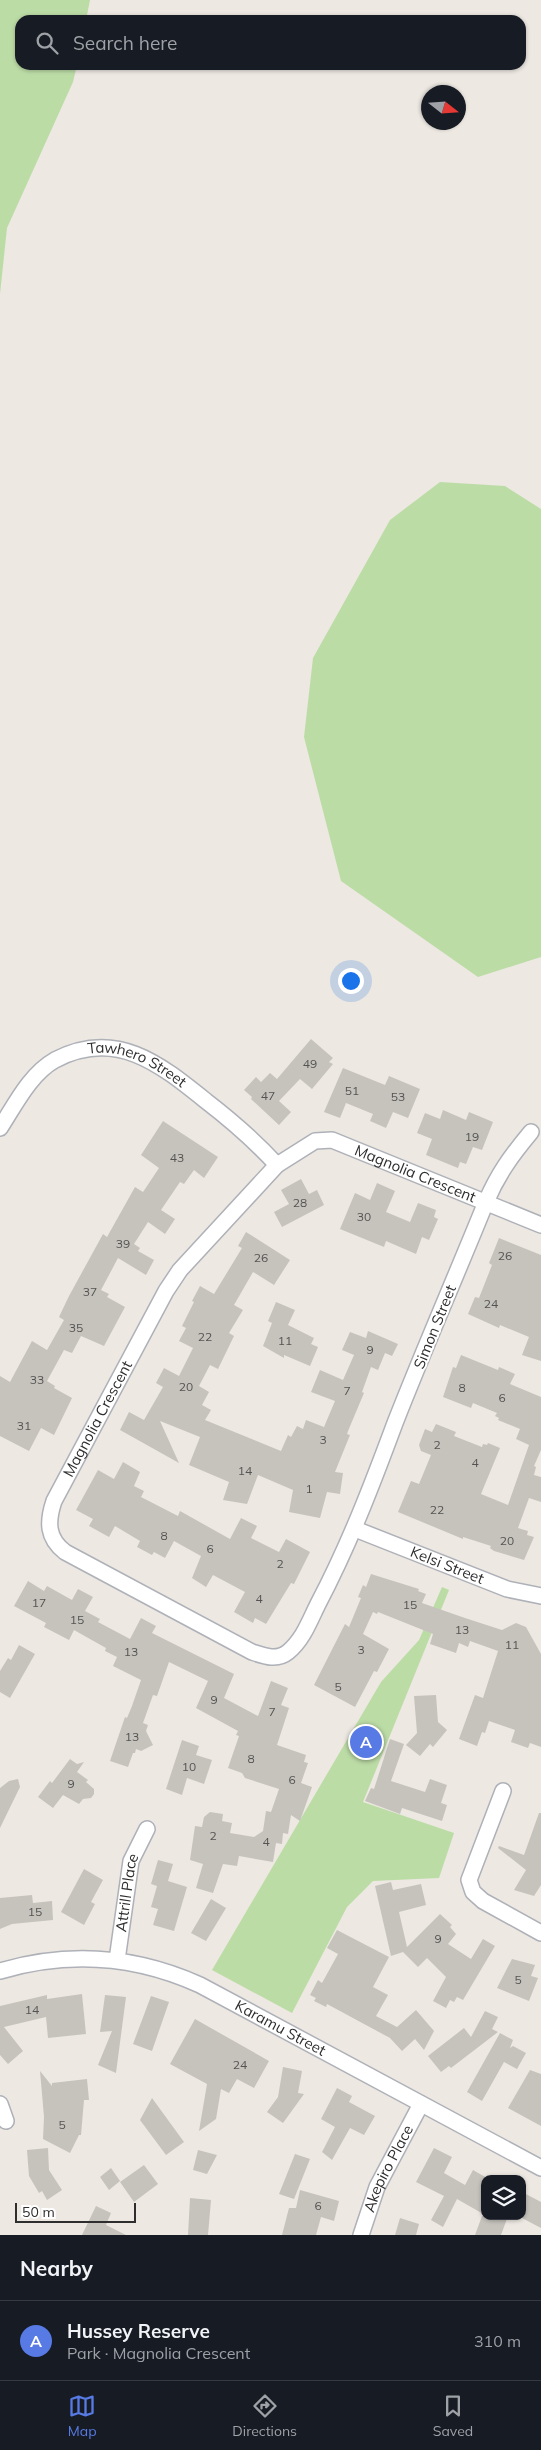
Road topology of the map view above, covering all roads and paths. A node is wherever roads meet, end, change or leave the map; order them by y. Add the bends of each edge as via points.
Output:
1 (0, 1128) edge
2 (530, 1132) dead end
3 (277, 1165) junction
4 (486, 1202) junction
5 (541, 1225) edge
6 (355, 1529) junction
7 (541, 1596) edge
8 (502, 1791) dead end
9 (147, 1829) dead end
10 (541, 1933) edge
11 (117, 1960) junction
12 (0, 1971) edge
13 (0, 2104) edge
14 (421, 2104) junction
15 (6, 2121) dead end
16 (541, 2168) edge
17 (361, 2235) edge

1 - 3 street, Tawhero Street via 28,1086 55,1060 104,1048 124,1050 144,1056 165,1068 247,1134
2 - 4 street, Simon Street via 498,1174
3 - 4 street, Magnolia Crescent via 315,1142 332,1140
3 - 6 street, Magnolia Crescent via 180,1270 166,1291 54,1501 50,1513 51,1536 65,1552 252,1652 278,1657 297,1643
4 - 5 street, Magnolia Crescent
4 - 6 street, Simon Street
6 - 7 street, Kelsi Street via 507,1589
8 - 10 street via 469,1880 473,1892 483,1901
9 - 11 street, Attrill Place via 131,1861
11 - 12 street, Karamu Street via 56,1960
11 - 14 street, Karamu Street via 173,1973 200,1985
13 - 15 street
14 - 16 street, Karamu Street
14 - 17 street, Akepiro Place via 377,2187

